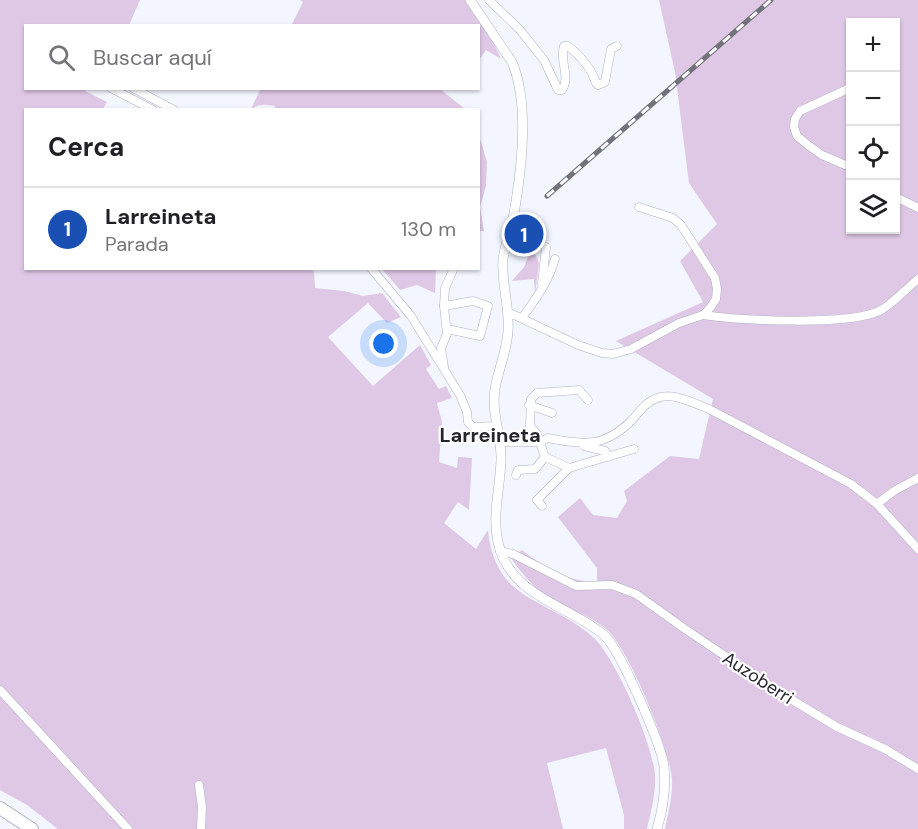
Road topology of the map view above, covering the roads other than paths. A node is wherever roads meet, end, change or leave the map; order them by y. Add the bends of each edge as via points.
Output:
1 (470, 0) edge
2 (491, 0) edge
3 (617, 46) dead end
4 (115, 90) edge
5 (137, 90) edge
6 (846, 90) edge
7 (149, 108) edge
8 (170, 108) edge
9 (846, 165) edge
10 (900, 199) edge
11 (639, 207) dead end
12 (918, 208) edge
13 (546, 247) dead end
14 (555, 259) dead end
15 (373, 270) edge
16 (453, 270) edge
17 (918, 279) edge
18 (541, 291) junction
19 (444, 306) junction
20 (508, 312) junction
21 (703, 315) junction
22 (522, 318) junction
23 (447, 329) junction
24 (443, 370) junction
25 (588, 400) dead end
26 (530, 405) junction
27 (552, 413) dead end
28 (496, 426) junction
29 (500, 442) junction
30 (540, 442) junction
31 (579, 444) junction
32 (634, 449) dead end
33 (545, 457) junction
34 (608, 457) junction
35 (569, 468) junction
36 (516, 475) dead end
37 (918, 478) edge
38 (877, 504) junction
39 (542, 506) dead end
40 (918, 549) edge
41 (500, 551) junction
42 (0, 690) edge
43 (918, 770) edge
44 (199, 785) dead end
45 (0, 808) edge
46 (32, 829) edge
47 (128, 829) edge
48 (201, 829) edge
49 (657, 829) edge

1 - 20 street via 508,56 520,87 517,195 503,262
2 - 3 street via 544,60 560,90 566,84 564,46 572,49 588,67 598,85 605,82 611,49
4 - 7 street
5 - 8 street
6 - 9 street via 800,111 794,127 797,136 808,145
10 - 12 street
11 - 21 street via 673,218 681,225 715,278 716,299
13 - 18 street
14 - 18 street
15 - 24 street via 411,316
16 - 19 street via 445,288
17 - 21 street via 882,310 854,318 734,320
18 - 22 street
19 - 23 street
19 - 23 street via 473,301 488,306 480,336
20 - 22 street
20 - 28 street via 508,332 495,388
21 - 22 street via 613,354 585,348
23 - 24 street via 441,348
24 - 28 street via 460,395 468,422 473,427
25 - 26 street via 579,390 568,387 537,393
26 - 27 street
26 - 30 street via 530,426
28 - 29 street
29 - 30 street
29 - 41 street via 496,520
30 - 31 street via 548,438
30 - 33 street
31 - 34 street via 605,451
31 - 38 street via 617,433 654,399 676,398 709,409 836,474
32 - 34 street
33 - 35 street
33 - 36 street via 534,469 518,470
34 - 35 street
35 - 39 street via 537,500
37 - 38 street
38 - 40 street
41 - 43 street, Auzoberri via 576,586 612,585 636,594 774,689
41 - 49 street via 527,587 605,636 621,658 663,763 664,790
42 - 47 street
44 - 48 street
45 - 46 main road

